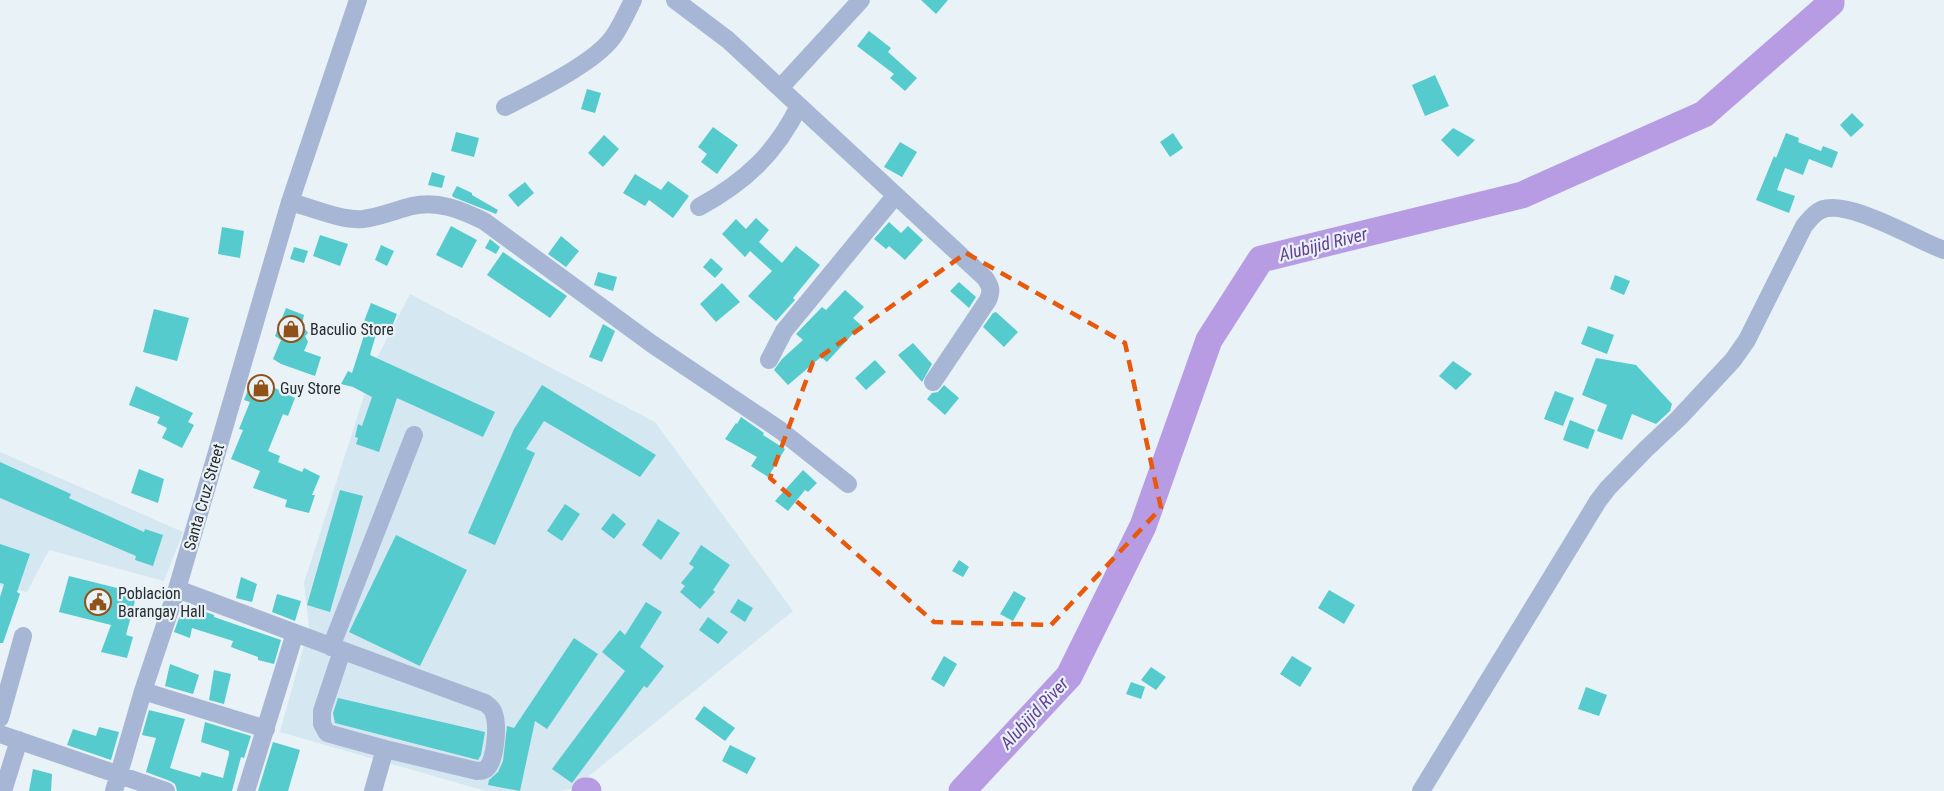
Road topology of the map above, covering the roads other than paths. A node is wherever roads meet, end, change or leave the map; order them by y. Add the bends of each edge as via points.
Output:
1 (358, 0) edge
2 (633, 0) edge
3 (675, 0) edge
4 (861, 0) edge
5 (780, 88) junction
6 (799, 106) junction
7 (505, 107) dead end
8 (896, 196) junction
9 (290, 202) junction
10 (699, 207) dead end
11 (1944, 250) edge
12 (769, 360) dead end
13 (933, 382) dead end
14 (414, 435) dead end
15 (848, 484) dead end
16 (177, 589) junction
17 (295, 633) junction
18 (23, 636) dead end
19 (337, 649) junction
20 (143, 691) junction
21 (0, 718) edge
22 (266, 729) junction
23 (0, 734) edge
24 (19, 741) junction
25 (385, 749) junction
26 (117, 783) edge
27 (3, 791) edge
28 (166, 791) edge
29 (246, 791) edge
30 (373, 791) edge
31 (1421, 791) edge

1 - 9 street, Santa Cruz Street
2 - 7 street via 602,49
3 - 5 street via 728,40
4 - 5 street
5 - 6 street
6 - 8 street
6 - 10 street via 774,148 750,172
8 - 12 street via 784,331
8 - 13 street via 985,278 991,291
9 - 15 street via 352,219 428,204 453,207 484,221 652,344 780,430
9 - 16 street, Santa Cruz Street
11 - 31 street via 1859,212 1833,207 1814,215 1804,226 1747,340 1733,360 1598,501
14 - 19 street
16 - 17 street
16 - 20 street, Santa Cruz Street
17 - 19 street
17 - 22 street
18 - 21 street
19 - 25 street via 322,724 327,733
19 - 25 street via 485,703 494,713 494,753 482,771
20 - 22 street
20 - 26 street, Santa Cruz Street
22 - 29 street
23 - 24 street
24 - 26 street
24 - 27 street
25 - 30 street
26 - 28 street

